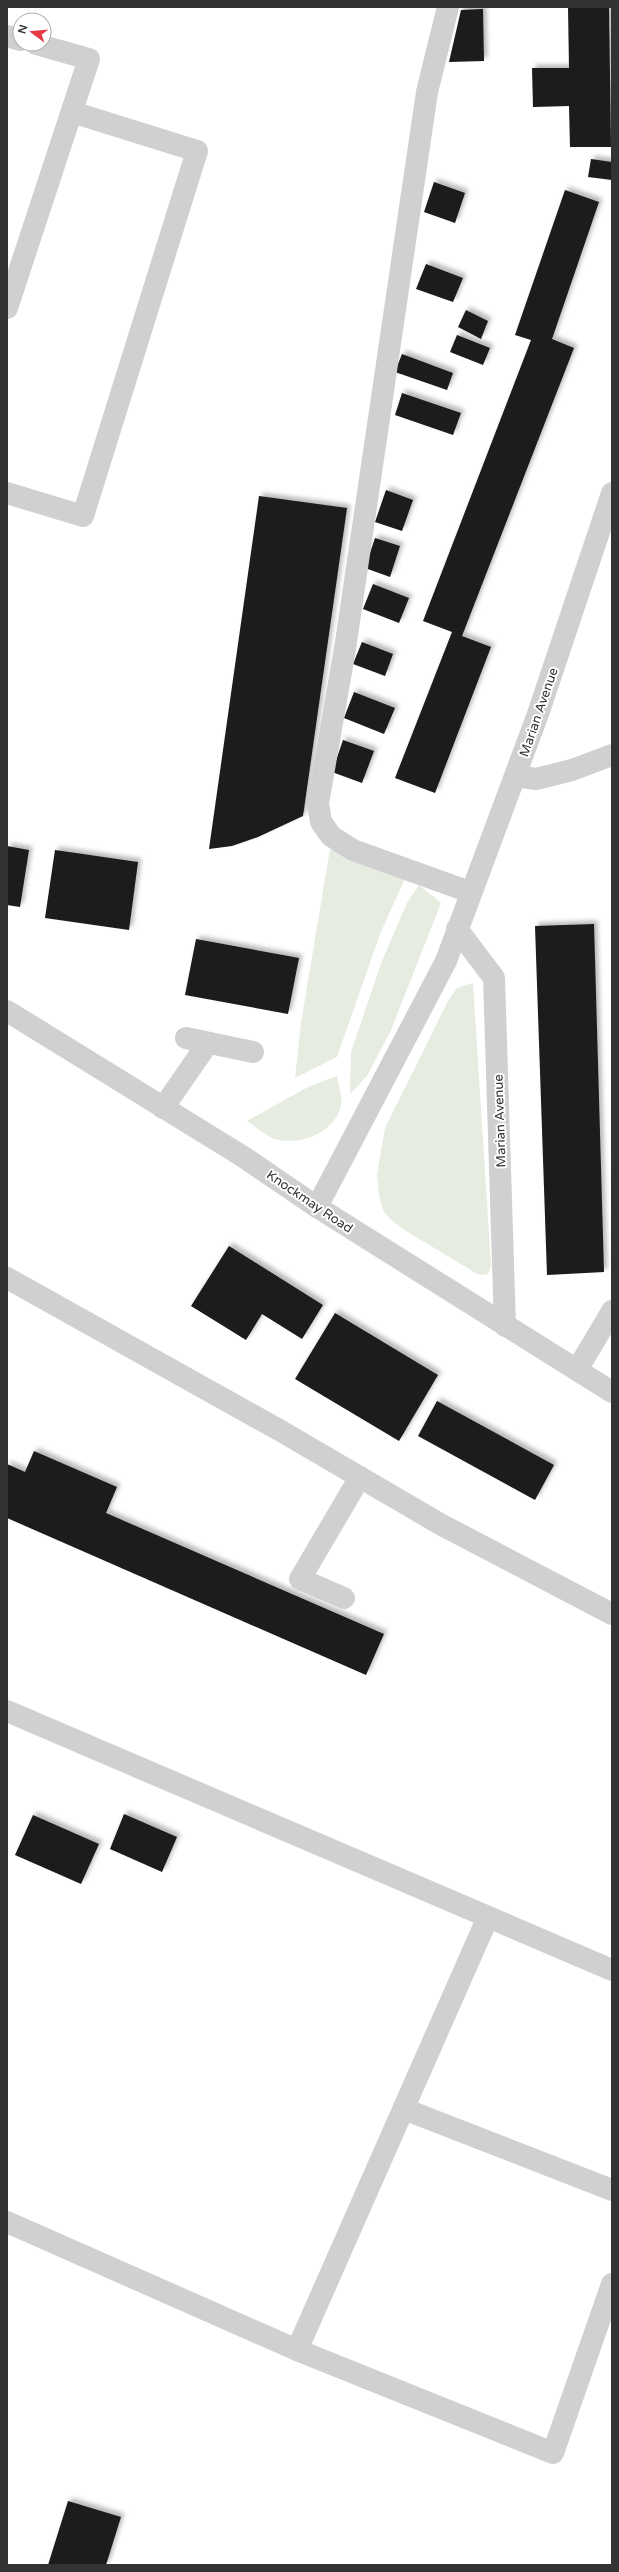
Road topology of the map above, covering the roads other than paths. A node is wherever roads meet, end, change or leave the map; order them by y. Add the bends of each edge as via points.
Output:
1 (448, 7) edge
2 (52, 49) edge
3 (72, 112) junction
4 (7, 308) edge
5 (7, 493) edge
6 (612, 493) edge
7 (612, 755) edge
8 (516, 776) junction
9 (470, 892) junction
10 (457, 929) junction
11 (7, 1011) edge
12 (186, 1038) dead end
13 (208, 1043) junction
14 (253, 1052) dead end
15 (163, 1108) junction
16 (317, 1207) junction
17 (7, 1278) edge
18 (612, 1311) edge
19 (505, 1326) junction
20 (577, 1370) junction
21 (612, 1392) edge
22 (360, 1477) junction
23 (344, 1598) dead end
24 (612, 1614) edge
25 (7, 1711) edge
26 (488, 1917) junction
27 (612, 1970) edge
28 (404, 2109) junction
29 (612, 2190) edge
30 (7, 2222) edge
31 (612, 2284) edge
32 (297, 2350) junction

1 - 9 street via 426,100 345,649 318,803 321,822 331,836 353,850
2 - 3 street via 89,59
3 - 4 street
3 - 5 street via 198,151 83,516
6 - 8 street, Marian Avenue
7 - 8 street via 572,770 536,779
8 - 9 street, Marian Avenue
9 - 10 street, Marian Avenue
10 - 16 street, Marian Avenue via 442,967
10 - 19 street, Marian Avenue via 494,978
11 - 15 street, Knockmay Road
12 - 13 street
13 - 14 street
13 - 15 street
15 - 16 street, Knockmay Road via 242,1156
16 - 19 street, Knockmay Road
17 - 22 street
18 - 20 street
19 - 20 street, Knockmay Road
20 - 21 street, Knockmay Road
22 - 23 street via 300,1579
22 - 24 street via 440,1524
25 - 26 street
26 - 27 street
26 - 28 street
28 - 29 street
28 - 32 street
30 - 32 street
31 - 32 street via 553,2453

